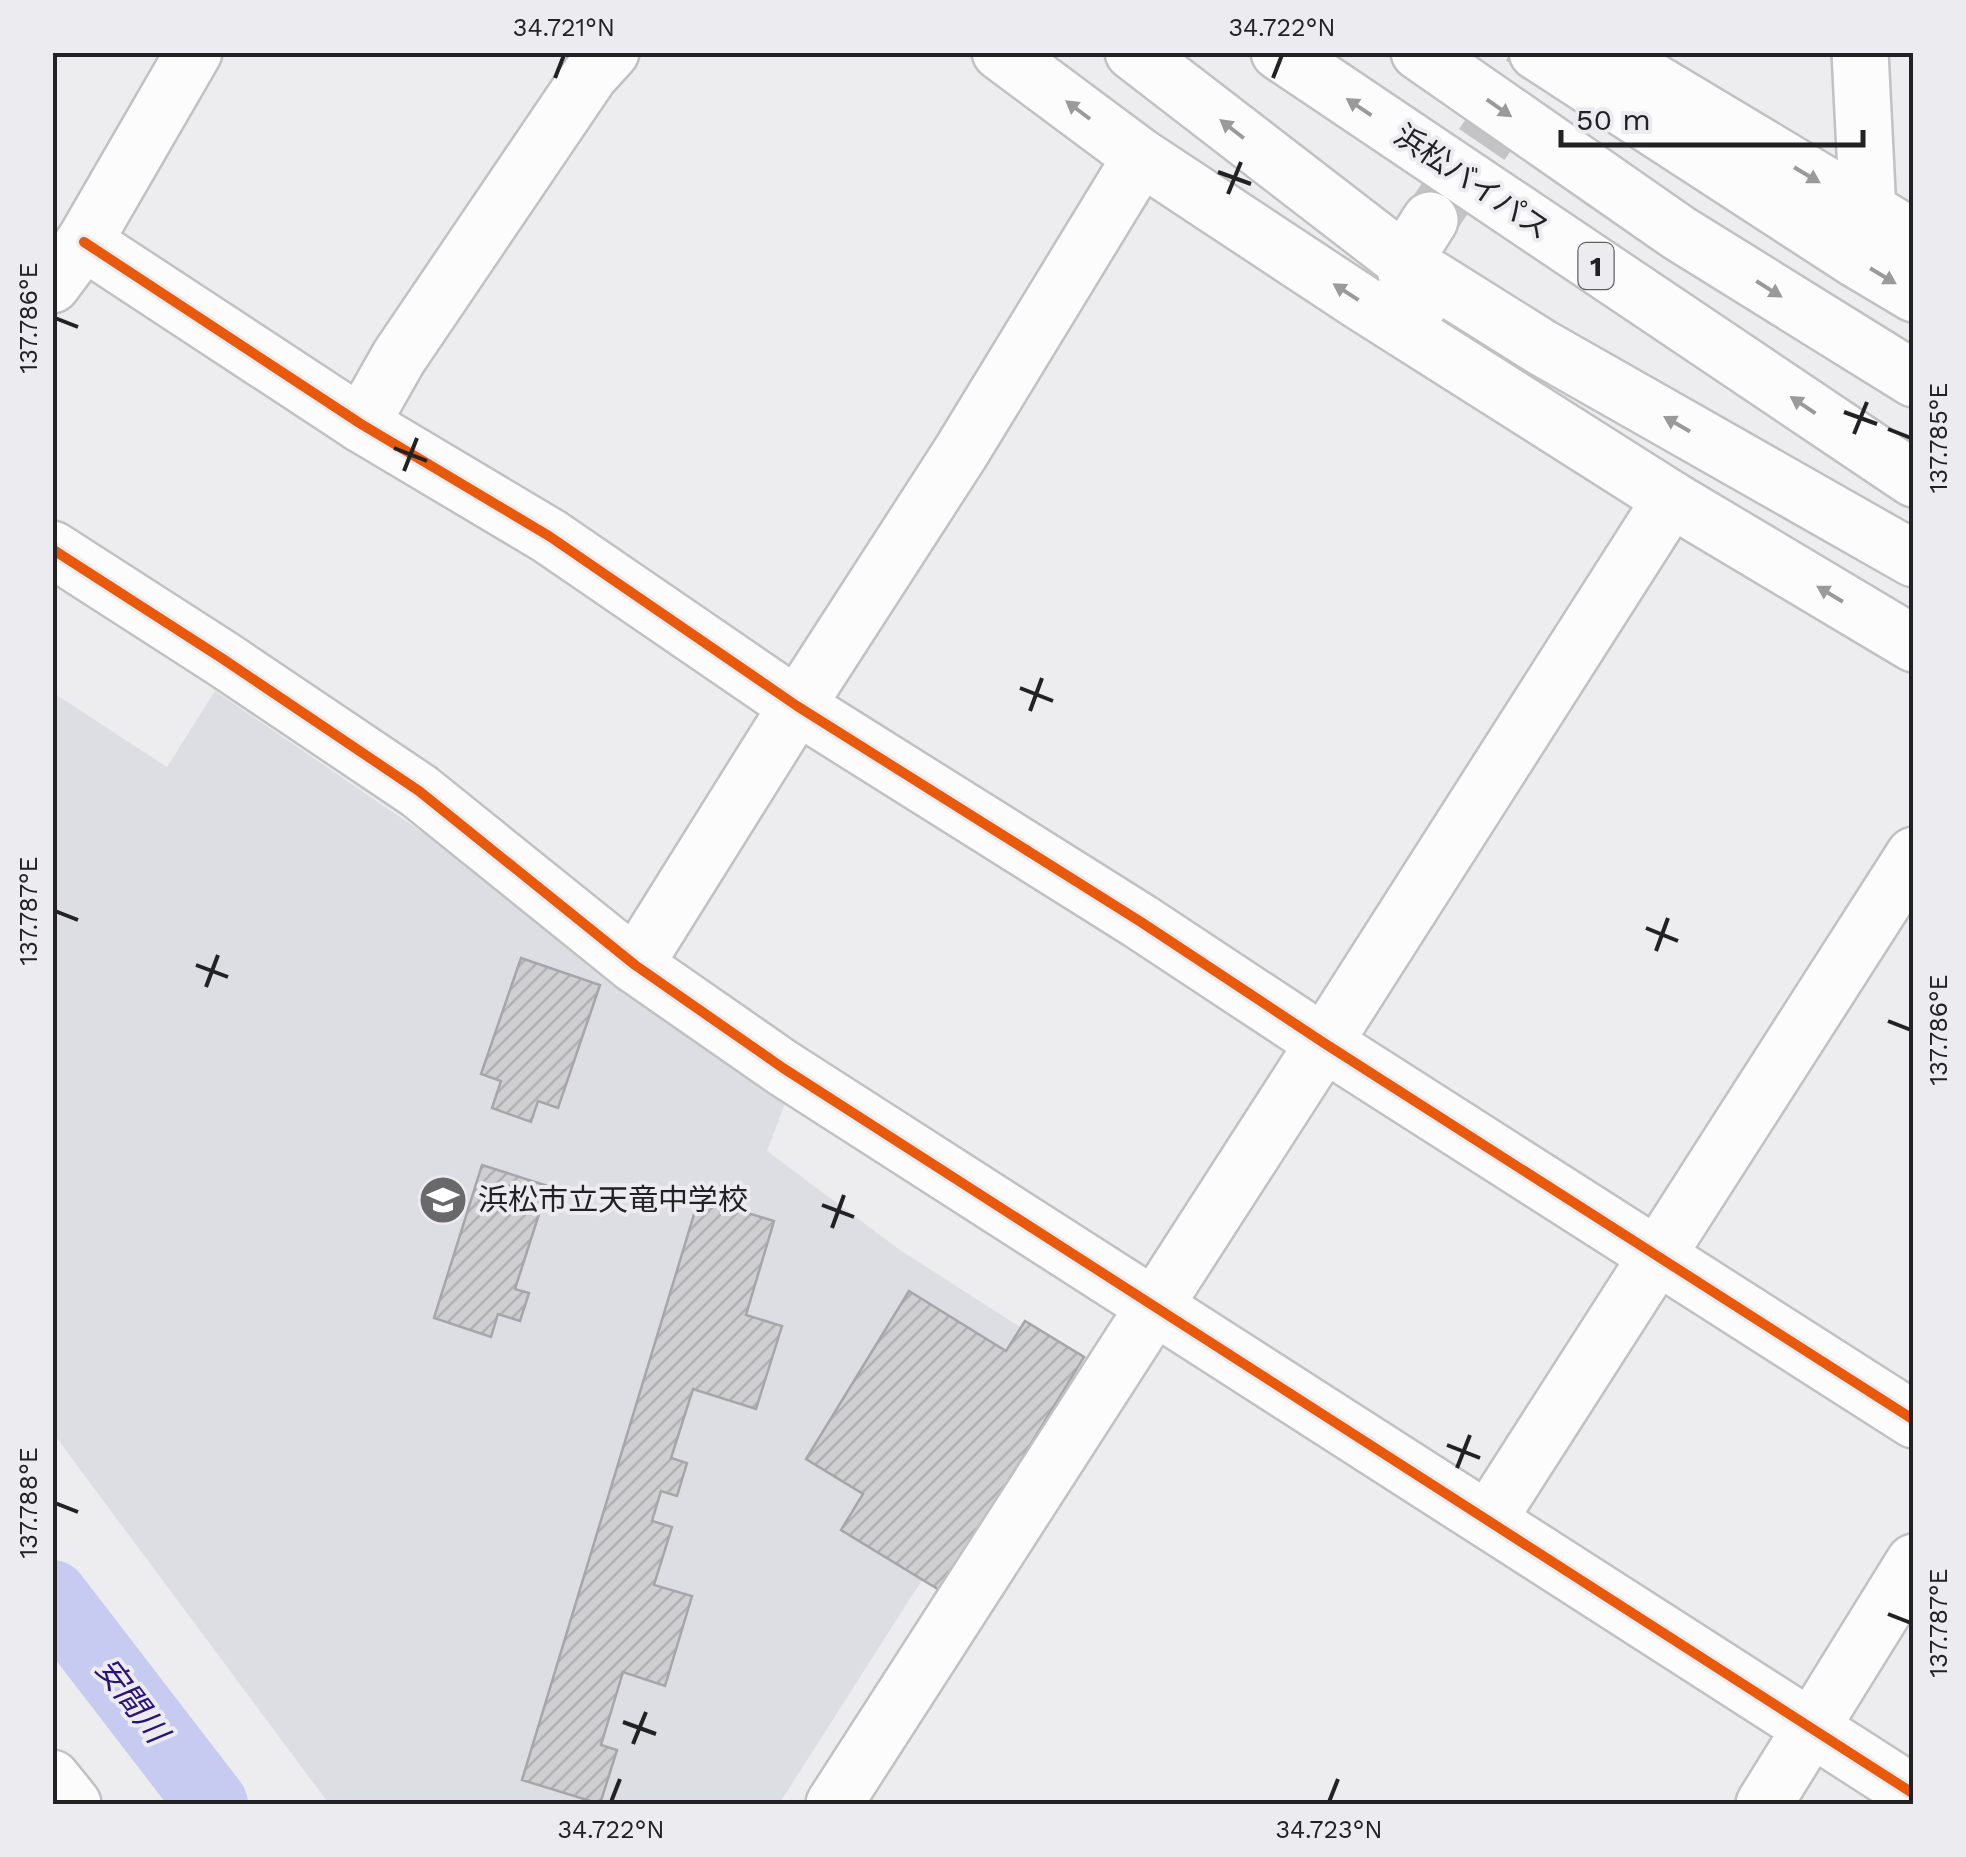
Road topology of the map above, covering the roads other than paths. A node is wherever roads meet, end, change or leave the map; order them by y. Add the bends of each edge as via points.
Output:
1 (194, 52) edge
2 (611, 52) edge
3 (1000, 52) edge
4 (1134, 52) edge
5 (1279, 52) edge
6 (1420, 52) edge
7 (1536, 52) edge
8 (1604, 52) edge
9 (1860, 52) edge
10 (1141, 157) junction
11 (1207, 200) junction
12 (1891, 225) edge
13 (1417, 240) junction
14 (68, 263) edge
15 (1914, 294) edge
16 (1914, 379) edge
17 (361, 424) junction
18 (1558, 428) junction
19 (1914, 479) edge
20 (1672, 498) junction
21 (52, 549) edge
22 (1914, 559) edge
23 (1914, 644) edge
24 (797, 706) junction
25 (1914, 855) edge
26 (635, 965) junction
27 (1324, 1044) junction
28 (1656, 1256) junction
29 (1154, 1308) junction
30 (1914, 1420) edge
31 (1488, 1520) junction
32 (1914, 1562) edge
33 (1812, 1730) junction
34 (52, 1778) edge
35 (1914, 1794) edge
36 (74, 1804) edge
37 (834, 1804) edge
38 (1764, 1804) edge

1 - 14 main road
2 - 17 main road via 399,357
10 -> 3 main road
13 -> 4 main road
19 -> 5 main road, 浜松バイパス / 1
6 -> 16 main road via 1679,233
7 -> 15 main road
8 -> 12 main road
9 - 12 main road
10 - 11 main road
10 - 24 main road
11 - 13 main road via 1370,258
18 -> 11 main road
13 - 18 main road via 1410,297
22 -> 13 main road via 1541,347
14 - 17 main road
17 - 24 main road via 549,536
18 - 20 main road
23 -> 20 main road
20 - 27 main road
21 - 26 main road via 419,791
24 - 26 main road
24 - 27 main road
25 - 28 main road
26 - 29 main road
27 - 28 main road
27 - 29 main road
28 - 30 main road
28 - 31 main road
29 - 31 main road
29 - 37 main road
31 - 33 main road
32 - 33 main road
33 - 35 main road
33 - 38 main road
34 - 36 main road

